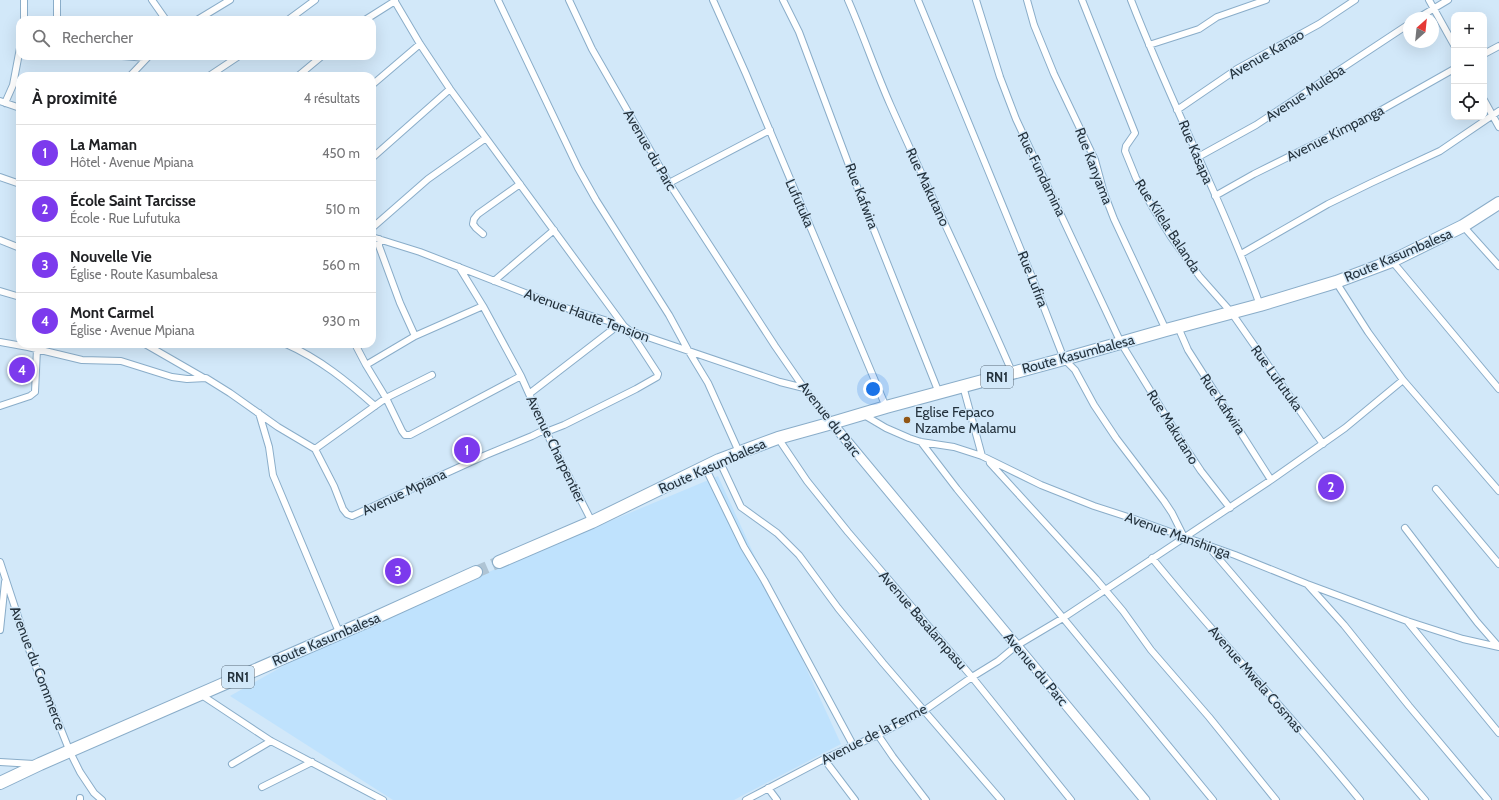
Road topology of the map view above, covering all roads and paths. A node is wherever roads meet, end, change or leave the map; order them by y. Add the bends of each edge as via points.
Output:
1 (24, 0) edge
2 (57, 0) edge
3 (152, 0) edge
4 (230, 0) edge
5 (315, 0) edge
6 (498, 0) edge
7 (569, 0) edge
8 (713, 0) edge
9 (783, 0) edge
10 (848, 0) edge
11 (918, 0) edge
12 (976, 0) edge
13 (1027, 0) edge
14 (1082, 0) edge
15 (1132, 0) edge
16 (1266, 0) edge
17 (1355, 0) edge
18 (1429, 0) edge
19 (1448, 0) edge
20 (394, 1) edge
21 (1433, 8) junction
22 (1427, 12) edge
23 (24, 16) edge
24 (57, 16) edge
25 (163, 16) edge
26 (204, 16) edge
27 (293, 16) edge
28 (371, 16) edge
29 (1403, 28) edge
30 (1451, 40) edge
31 (420, 44) junction
32 (1149, 45) junction
33 (1499, 46) edge
34 (1487, 52) edge
35 (18, 60) edge
36 (145, 60) edge
37 (233, 60) edge
38 (317, 60) edge
39 (1451, 71) edge
40 (134, 72) edge
41 (215, 72) edge
42 (303, 72) edge
43 (376, 82) edge
44 (450, 89) junction
45 (3, 102) edge
46 (1487, 106) edge
47 (16, 107) edge
48 (1177, 110) junction
49 (1499, 111) edge
50 (1492, 115) junction
51 (1499, 127) edge
52 (770, 130) junction
53 (486, 138) junction
54 (376, 154) edge
55 (1198, 157) junction
56 (0, 177) edge
57 (16, 183) edge
58 (669, 183) junction
59 (520, 184) junction
60 (1215, 196) junction
61 (1499, 203) edge
62 (376, 224) edge
63 (1464, 226) junction
64 (554, 230) junction
65 (484, 234) dead end
66 (376, 238) edge
67 (379, 239) junction
68 (0, 240) edge
69 (16, 246) edge
70 (1241, 254) junction
71 (1392, 261) junction
72 (1499, 266) edge
73 (459, 267) junction
74 (494, 281) junction
75 (1336, 282) junction
76 (0, 291) edge
77 (16, 296) edge
78 (1260, 305) junction
79 (482, 306) junction
80 (1231, 312) junction
81 (615, 324) junction
82 (624, 326) junction
83 (1178, 326) junction
84 (1166, 330) junction
85 (630, 331) junction
86 (415, 336) junction
87 (0, 342) edge
88 (1122, 343) junction
89 (16, 344) edge
90 (152, 348) edge
91 (294, 348) edge
92 (357, 348) edge
93 (38, 349) joint
94 (688, 350) junction
95 (1064, 359) junction
96 (366, 365) junction
97 (1012, 372) junction
98 (432, 375) dead end
99 (521, 376) junction
100 (206, 378) junction
101 (1403, 380) junction
102 (963, 386) junction
103 (804, 388) junction
104 (1499, 389) edge
105 (939, 393) junction
106 (529, 394) junction
107 (386, 398) junction
108 (0, 406) edge
109 (375, 406) junction
110 (886, 407) junction
111 (259, 413) junction
112 (862, 414) junction
113 (832, 423) junction
114 (546, 432) junction
115 (778, 438) junction
116 (921, 442) junction
117 (1323, 444) junction
118 (315, 449) junction
119 (739, 452) junction
120 (982, 456) junction
121 (719, 460) junction
122 (988, 460) junction
123 (705, 467) junction
124 (1271, 480) junction
125 (1436, 490) dead end
126 (1499, 491) edge
127 (1230, 508) junction
128 (592, 522) junction
129 (1405, 528) dead end
130 (1184, 537) junction
131 (1208, 546) junction
132 (1152, 558) junction
133 (0, 562) edge
134 (498, 562) tunnel mouth
135 (1499, 564) edge
136 (476, 572) tunnel mouth
137 (6, 579) junction
138 (1307, 584) junction
139 (1105, 590) junction
140 (1062, 618) junction
141 (1406, 621) junction
142 (0, 630) edge
143 (339, 632) junction
144 (1016, 646) junction
145 (1499, 647) edge
146 (972, 677) junction
147 (200, 694) junction
148 (924, 710) junction
149 (1499, 733) edge
150 (878, 735) junction
151 (271, 741) junction
152 (853, 745) junction
153 (70, 752) junction
154 (824, 759) junction
155 (0, 762) edge
156 (312, 762) junction
157 (40, 764) junction
158 (232, 764) dead end
159 (0, 783) edge
160 (262, 787) dead end
161 (768, 788) junction
162 (102, 800) edge
163 (384, 800) edge
164 (746, 800) edge
165 (778, 800) edge
166 (855, 800) edge
167 (926, 800) edge
168 (1001, 800) edge
169 (1071, 800) edge
170 (1145, 800) edge
171 (1213, 800) edge
172 (1276, 800) edge
173 (1360, 800) edge
174 (1425, 800) edge
175 (1488, 800) edge

1 - 23 street
2 - 24 street
3 - 25 street
4 - 26 street
5 - 27 street
6 - 94 street via 578,168
7 - 58 street, Avenue du Parc via 592,49
8 - 52 street, Lufutuka
9 - 105 street, Rue Kafwira via 800,32 862,200
10 - 97 street, Rue Makutano via 889,103
11 - 95 street, Rue Lufira
12 - 88 street, Rue Fundamina via 1016,119
13 - 84 street, Rue Kanyama via 1054,74 1094,160 1114,219
14 - 80 street, Rue Kilela Balanda via 1134,133 1125,151 1136,178 1171,237 1200,277
15 - 32 street, Rue Kasapa
16 - 32 street via 1217,17 1199,29
17 - 48 street, Avenue Kanao via 1319,24 1237,69
18 - 21 street
19 - 21 street
20 - 28 street
20 - 31 street
21 - 22 street
21 - 30 street
29 - 55 street, Avenue Muleba via 1256,126
31 - 43 street
31 - 44 street
32 - 48 street, Rue Kasapa
33 - 34 street
35 - 45 street via 13,85
36 - 40 street
37 - 41 street
38 - 42 street
39 - 60 street, Avenue Kimpanga via 1369,117
44 - 53 street
44 - 54 street
45 - 47 street
46 - 50 street
48 - 55 street, Rue Kasapa
49 - 50 street
50 - 51 street
50 - 70 street via 1440,151 1328,204
52 - 58 street
52 - 110 street, Lufutuka
53 - 59 street
53 - 62 street via 428,179
55 - 60 street, Rue Kasapa
56 - 57 street
58 - 103 street, Avenue du Parc
59 - 64 street
59 - 65 street via 474,219 473,224
60 - 70 street, Rue Kasapa
61 - 63 highway, Route Kasumbalesa / RN1
63 - 71 highway, Route Kasumbalesa / RN1
63 - 72 street
64 - 74 street
64 - 82 street
66 - 67 street, Avenue Haute Tension
67 - 73 street, Avenue Haute Tension
67 - 86 street via 379,246 397,296
68 - 69 street
70 - 78 street, Rue Kasapa
71 - 75 highway, Route Kasumbalesa / RN1
71 - 104 street
73 - 74 street, Avenue Haute Tension
73 - 79 street, Avenue Charpentier
74 - 81 street, Avenue Haute Tension
75 - 78 highway, Route Kasumbalesa / RN1
75 - 101 street
76 - 77 street
78 - 80 highway, Route Kasumbalesa / RN1
79 - 86 street
79 - 99 street, Avenue Charpentier
80 - 83 highway, Route Kasumbalesa / RN1
80 - 117 street, Rue Lufutuka
81 - 82 street, Avenue Haute Tension
81 - 106 street via 612,330
82 - 85 street, Avenue Haute Tension
83 - 84 highway, Route Kasumbalesa / RN1
83 - 124 street, Rue Kafwira via 1191,356
84 - 88 highway, Route Kasumbalesa / RN1
85 - 94 street, Avenue Haute Tension
85 - 114 street, Avenue Mpiana via 658,374 657,377
86 - 96 street
87 - 89 street
88 - 95 highway, Route Kasumbalesa / RN1
88 - 127 street, Rue Makutano via 1185,447
90 - 100 street
91 - 109 street via 339,375
92 - 96 street
93 - 100 street via 82,360 121,361 172,377
93 - 108 street via 35,392
94 - 103 street, Avenue Haute Tension
94 - 119 street via 708,383
95 - 97 highway, Route Kasumbalesa / RN1
95 - 130 street, Rue Lufira via 1075,370 1112,432 1168,507
96 - 107 street
97 - 102 highway, Route Kasumbalesa / RN1
98 - 107 street
99 - 106 street, Avenue Charpentier
99 - 107 street via 410,435 405,435 402,431
100 - 111 street
101 - 117 street, Avenue de la Ferme
101 - 126 street
102 - 105 highway, Route Kasumbalesa / RN1
102 - 120 street
103 - 113 street, Avenue du Parc
105 - 110 highway, Route Kasumbalesa / RN1
106 - 114 street, Avenue Charpentier
107 - 109 street
109 - 118 street
110 - 112 highway, Route Kasumbalesa / RN1
111 - 118 street
111 - 143 street via 269,447 273,475
112 - 113 highway, Route Kasumbalesa / RN1
112 - 116 street, Avenue Manshinga via 886,428
113 - 115 highway, Route Kasumbalesa / RN1
113 - 144 street, Avenue du Parc
114 - 118 street, Avenue Mpiana via 540,432 486,455 352,516 346,514
114 - 128 street, Avenue Charpentier
115 - 119 highway, Route Kasumbalesa / RN1
115 - 146 street, Avenue Basalampasu via 807,481 848,532
116 - 120 street, Avenue Manshinga via 954,447
116 - 140 street
117 - 124 street, Avenue de la Ferme
119 - 121 highway, Route Kasumbalesa / RN1
120 - 122 street, Avenue Manshinga
121 - 123 highway, Route Kasumbalesa / RN1
121 - 148 street via 741,507 777,533 799,555 838,608
122 - 130 street, Avenue Manshinga via 1094,506
122 - 139 street
123 - 128 highway, Route Kasumbalesa / RN1
123 - 152 street via 744,547
124 - 127 street, Avenue de la Ferme
125 - 135 street
127 - 130 street, Avenue de la Ferme
128 - 134 highway, Route Kasumbalesa / RN1
129 - 145 street
130 - 131 street, Avenue Manshinga
130 - 132 street, Avenue de la Ferme
131 - 138 street, Avenue Manshinga
131 - 174 street
132 - 139 street, Avenue de la Ferme
132 - 173 street, Avenue Mwela Cosmas
133 - 137 street, Avenue du Commerce
136 - 143 highway, Route Kasumbalesa / RN1
137 - 142 street
137 - 153 street, Avenue du Commerce via 28,647
138 - 141 street, Avenue Manshinga
138 - 175 street via 1344,625
139 - 140 street, Avenue de la Ferme
139 - 172 street via 1151,650
140 - 144 street, Avenue de la Ferme
140 - 171 street
141 - 145 street, Avenue Manshinga
141 - 149 street
143 - 147 highway, Route Kasumbalesa / RN1
144 - 146 street, Avenue de la Ferme
144 - 170 street, Avenue du Parc
146 - 148 street, Avenue de la Ferme
146 - 169 street, Avenue Basalampasu
147 - 151 street
147 - 153 highway, Route Kasumbalesa / RN1
148 - 150 street, Avenue de la Ferme
148 - 168 street
150 - 152 street, Avenue de la Ferme
150 - 167 street
151 - 156 street
151 - 158 street
152 - 154 street, Avenue de la Ferme
153 - 157 highway, Route Kasumbalesa / RN1
153 - 162 street, Avenue du Commerce via 80,772
154 - 161 street, Avenue de la Ferme
154 - 166 street
155 - 157 street
156 - 160 street
156 - 163 street
157 - 159 highway, Route Kasumbalesa / RN1
161 - 164 street, Avenue de la Ferme
161 - 165 street

